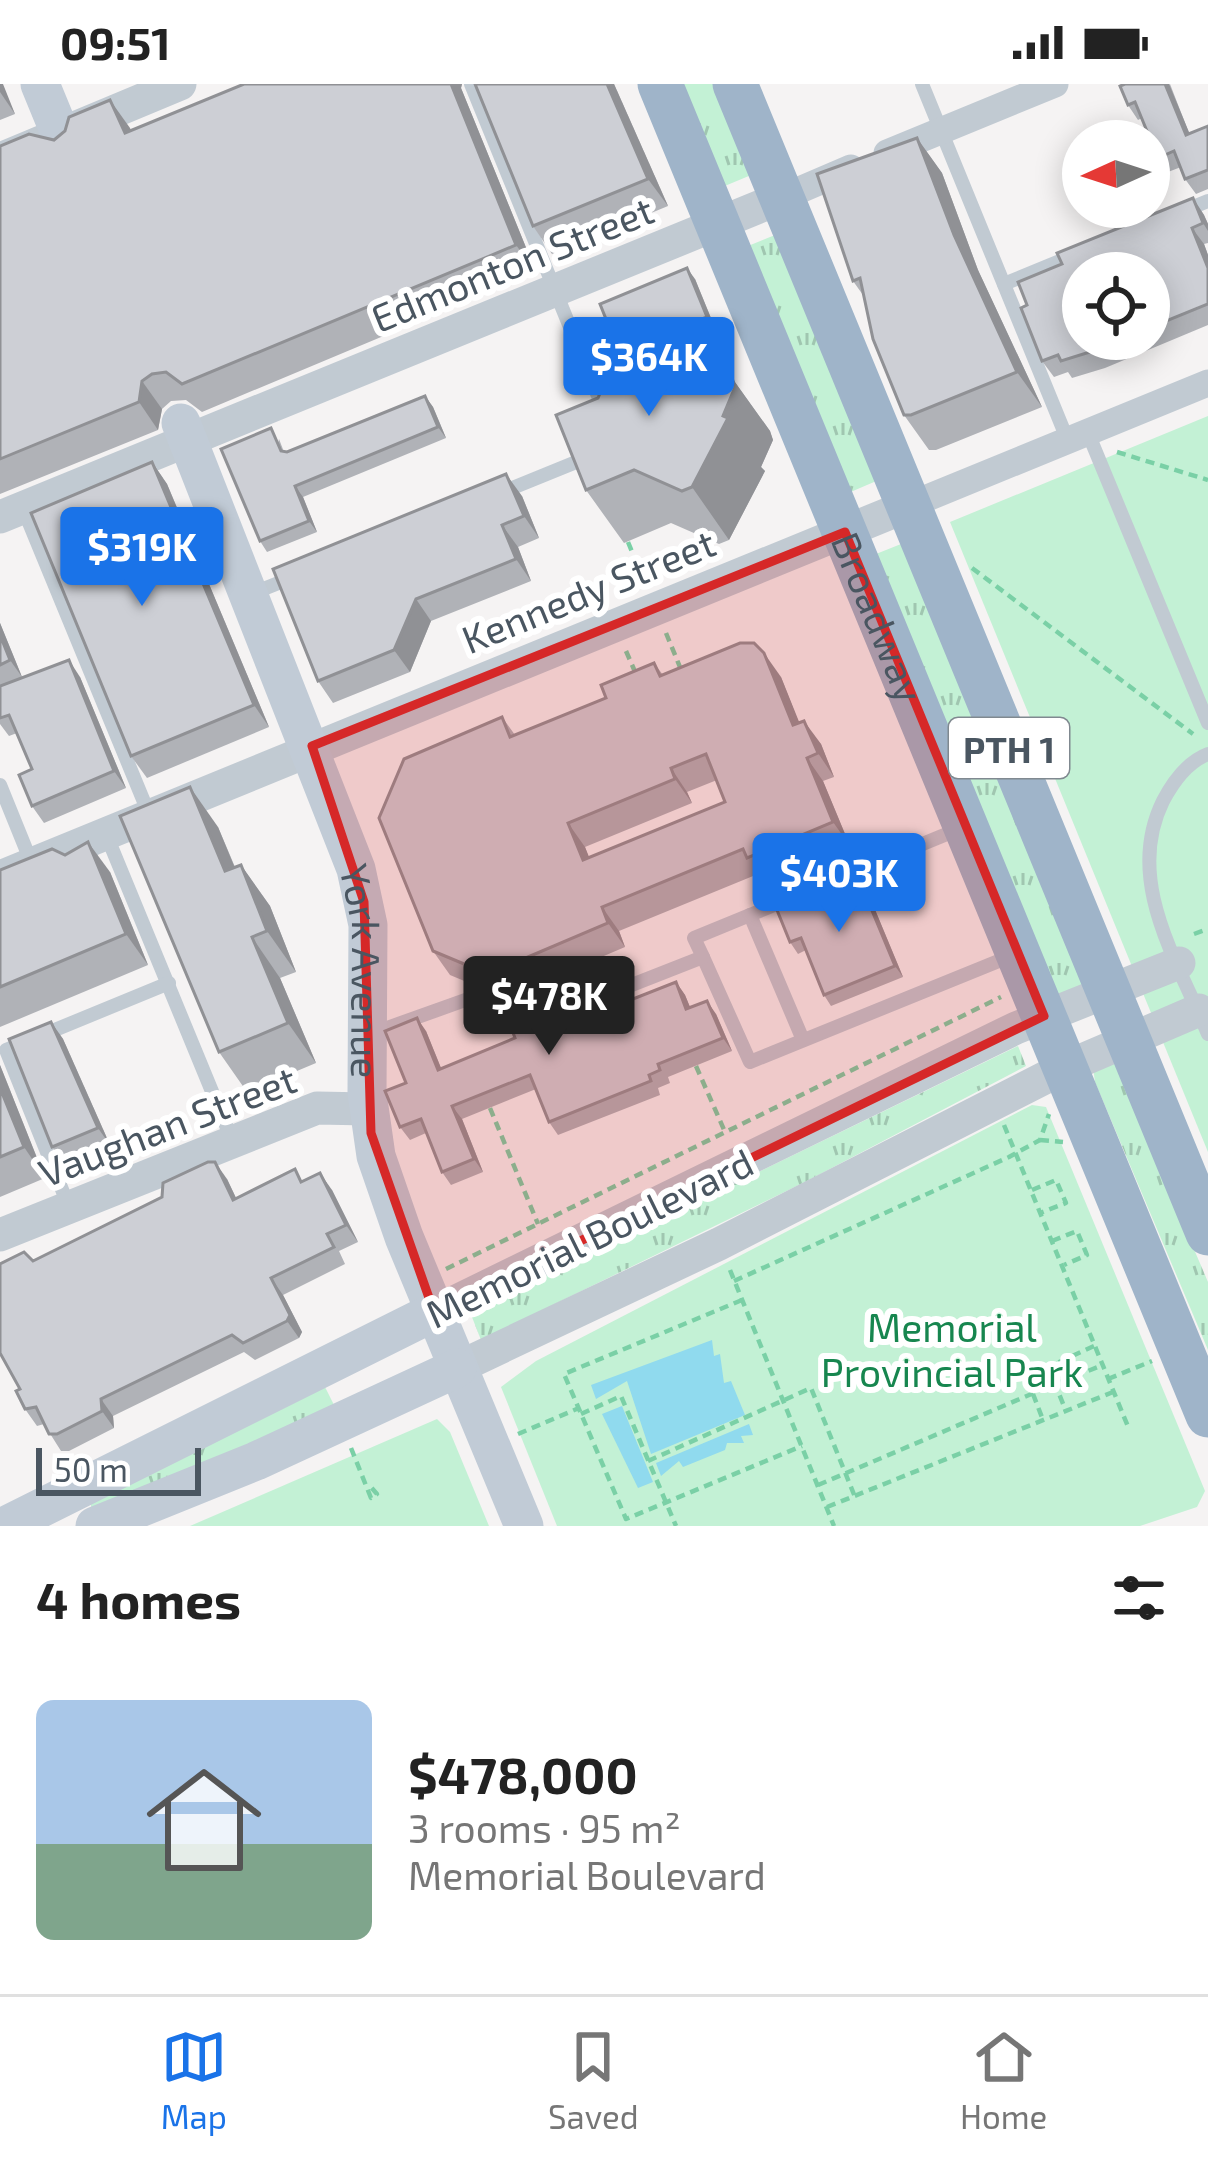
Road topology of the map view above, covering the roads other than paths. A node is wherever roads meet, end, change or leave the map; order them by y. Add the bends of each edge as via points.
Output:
1 (40, 84) edge
2 (180, 84) edge
3 (471, 84) edge
4 (660, 84) edge
5 (734, 84) edge
6 (922, 84) edge
7 (1054, 84) edge
8 (941, 130) junction
9 (63, 139) junction
10 (0, 159) edge
11 (782, 198) junction
12 (1208, 201) edge
13 (1170, 217) edge
14 (719, 224) junction
15 (1086, 251) edge
16 (1004, 284) junction
17 (558, 291) junction
18 (1208, 383) edge
19 (609, 423) edge
20 (185, 431) junction
21 (1078, 437) junction
22 (602, 452) edge
23 (485, 500) edge
24 (910, 506) junction
25 (11, 513) edge
26 (845, 532) junction
27 (320, 566) edge
28 (251, 594) junction
29 (87, 662) junction
30 (68, 670) edge
31 (1208, 723) edge
32 (312, 746) junction
33 (1208, 754) edge
34 (0, 785) edge
35 (149, 815) junction
36 (964, 827) junction
37 (87, 847) junction
38 (32, 863) junction
39 (0, 877) edge
40 (750, 915) junction
41 (1186, 949) junction
42 (1016, 953) junction
43 (703, 957) junction
44 (169, 983) junction
45 (1110, 990) junction
46 (1044, 1016) junction
47 (1203, 1022) edge
48 (367, 1035) junction
49 (1131, 1039) junction
50 (803, 1040) junction
51 (1059, 1087) junction
52 (368, 1109) junction
53 (232, 1140) junction
54 (69, 1207) junction
55 (1208, 1232) edge
56 (0, 1235) edge
57 (434, 1312) junction
58 (458, 1368) junction
59 (1208, 1415) edge
60 (8, 1517) edge
61 (95, 1526) edge
62 (524, 1526) edge

1 - 9 main road
2 - 9 street
3 - 17 lane
4 - 14 highway, Broadway / PTH 1
5 - 11 highway, Broadway / PTH 1
6 - 8 lane
7 - 8 street, Edmonton Street
8 - 11 street, Edmonton Street
8 - 16 lane
9 - 10 street
11 - 14 street, Edmonton Street
11 - 24 highway, Broadway / PTH 1
12 - 13 lane
14 - 17 street, Edmonton Street
14 - 26 highway, Broadway / PTH 1
15 - 16 lane
16 - 21 lane
17 - 19 lane
17 - 20 street, Edmonton Street
18 - 21 street, Kennedy Street
20 - 25 street, Edmonton Street
20 - 28 main road, York Avenue
21 - 24 street, Kennedy Street
21 - 31 lane
22 - 23 lane
24 - 26 street, Kennedy Street
24 - 45 highway, Broadway / PTH 1
25 - 29 lane
26 - 32 street, Kennedy Street
26 - 36 highway, Broadway / PTH 1
27 - 28 lane
28 - 32 main road, York Avenue
29 - 30 lane
29 - 35 lane
32 - 35 street, Kennedy Street
32 - 48 main road, York Avenue via 364,902
33 - 41 lane via 1172,785 1146,851 1148,886
34 - 38 lane
35 - 37 street, Kennedy Street
36 - 40 lane
36 - 42 highway, Broadway / PTH 1
37 - 38 street, Kennedy Street
37 - 44 lane
38 - 39 street, Kennedy Street
40 - 43 lane via 694,938
40 - 50 lane
41 - 45 street, Memorial Boulevard
41 - 47 lane
42 - 46 highway, Broadway / PTH 1
42 - 50 lane
43 - 48 lane via 596,999 588,978 502,1011 468,999
43 - 50 lane via 750,1062
44 - 53 lane
44 - 54 lane via 6,1051
45 - 46 street, Memorial Boulevard
45 - 49 highway, Broadway / PTH 1
46 - 51 highway, Broadway / PTH 1
46 - 57 street, Memorial Boulevard
47 - 49 street, Memorial Boulevard
48 - 52 main road, York Avenue
49 - 51 street, Memorial Boulevard
49 - 55 highway, Broadway / PTH 1
51 - 58 street, Memorial Boulevard via 995,1103
51 - 59 highway, Broadway / PTH 1
52 - 53 street, Vaughan Street via 317,1108
52 - 57 main road, York Avenue via 383,1180
53 - 54 street, Vaughan Street
54 - 56 street, Vaughan Street
57 - 58 main road, York Avenue
57 - 60 main road, Memorial Boulevard
58 - 61 main road, Memorial Boulevard
58 - 62 main road, York Avenue

